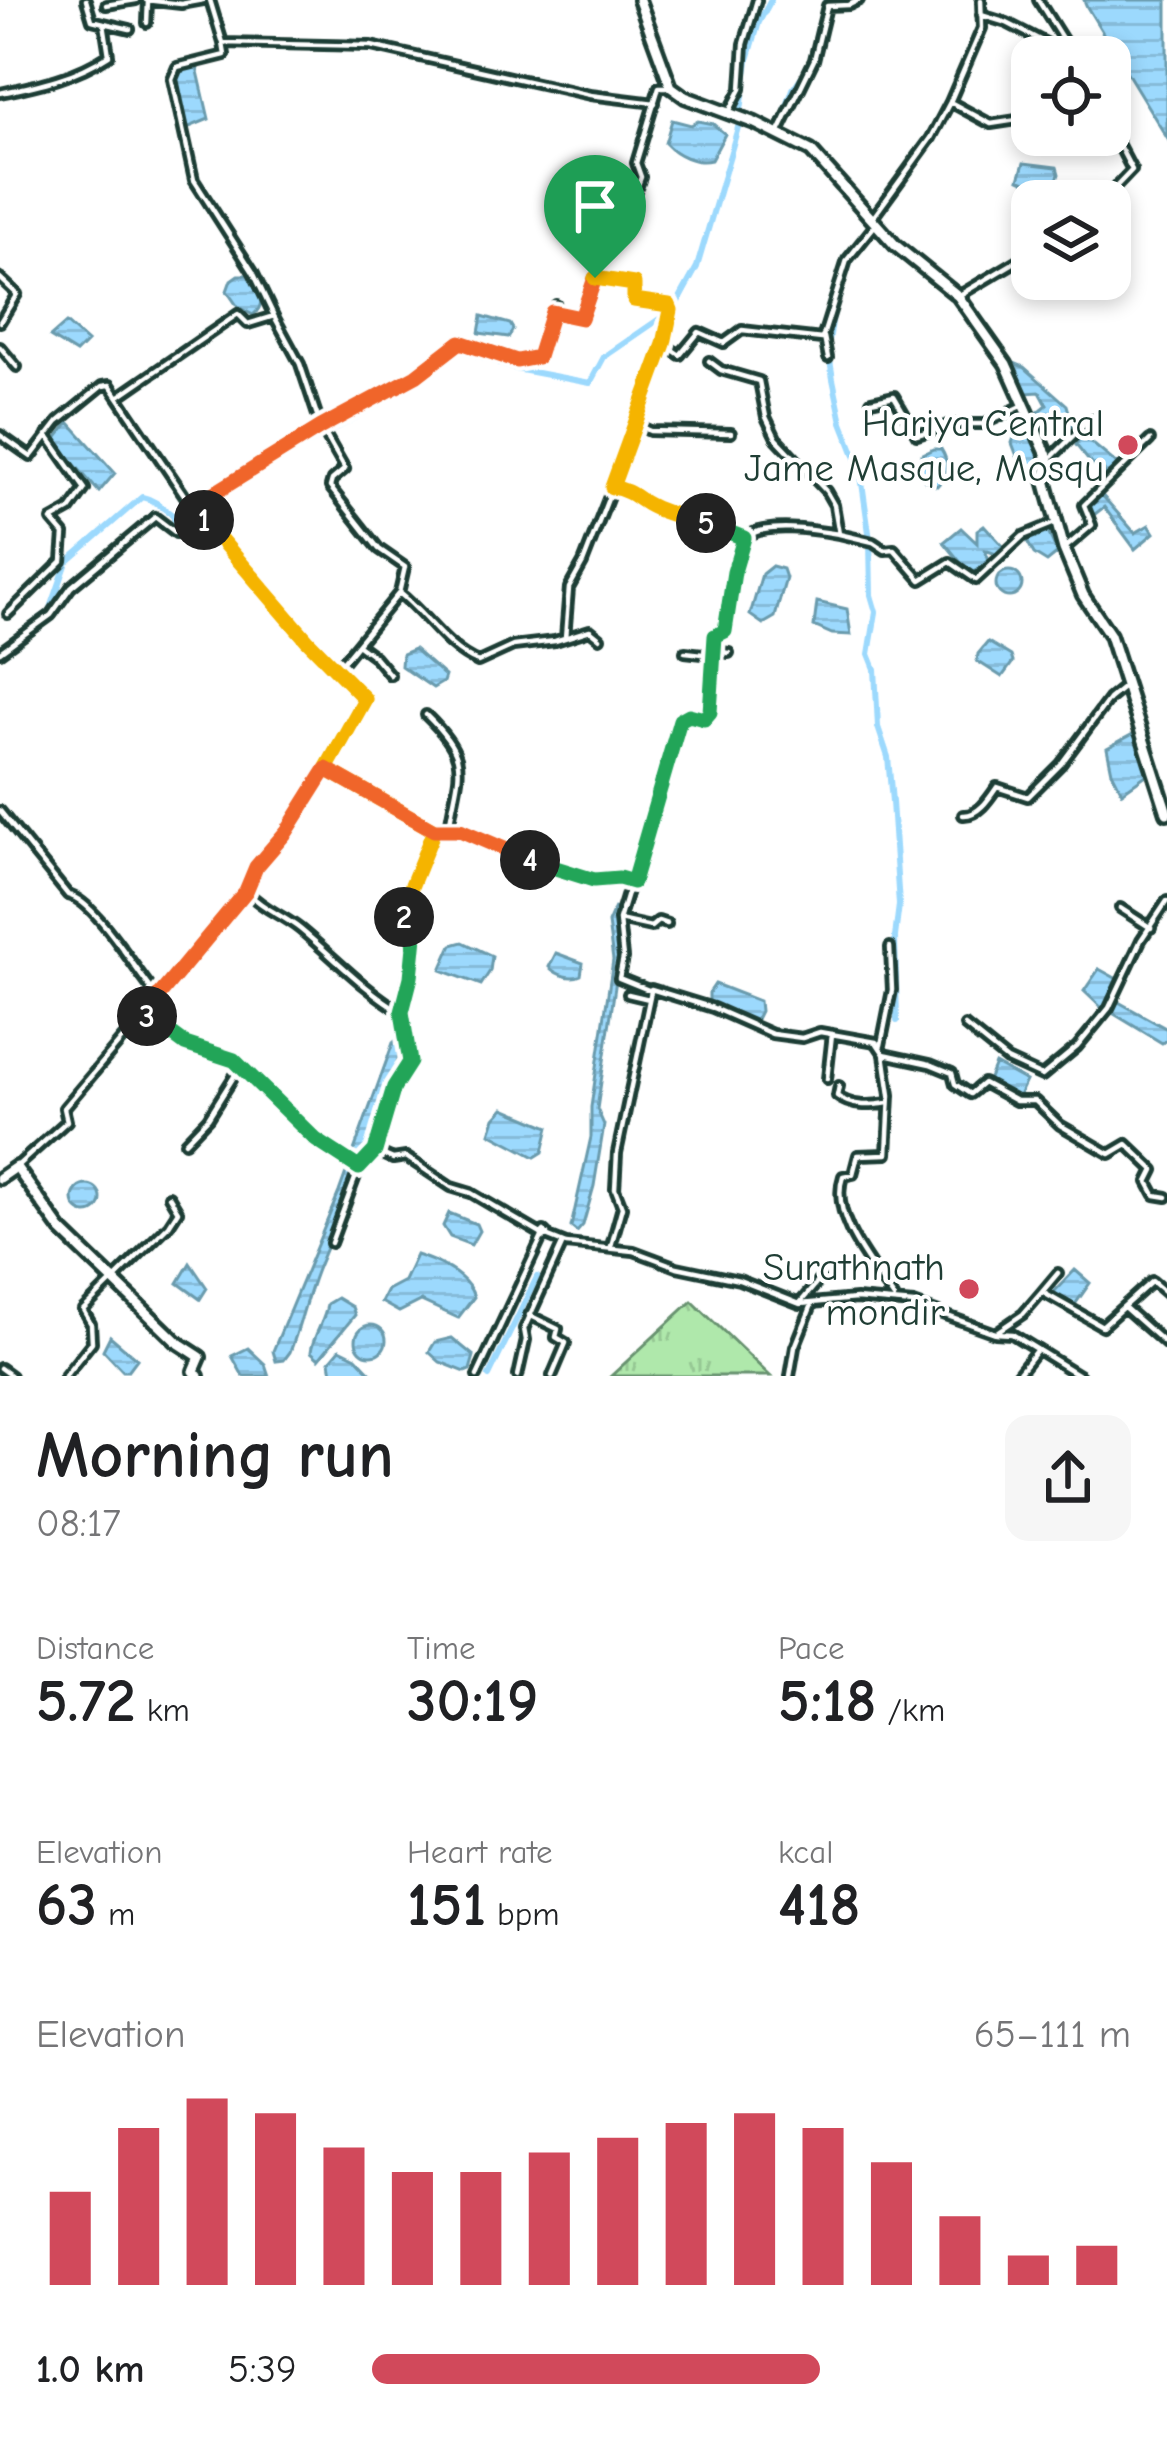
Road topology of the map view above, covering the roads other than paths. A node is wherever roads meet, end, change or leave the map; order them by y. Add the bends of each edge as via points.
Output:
1 (86, 0) edge
2 (136, 0) edge
3 (147, 0) edge
4 (206, 0) edge
5 (639, 0) edge
6 (757, 0) edge
7 (859, 0) edge
8 (981, 0) edge
9 (1038, 0) edge
10 (159, 1) edge
11 (106, 5) dead end
12 (980, 15) junction
13 (104, 22) junction
14 (147, 23) dead end
15 (130, 29) dead end
16 (1032, 36) edge
17 (1060, 36) edge
18 (223, 43) junction
19 (671, 87) junction
20 (0, 93) edge
21 (950, 102) junction
22 (655, 103) junction
23 (729, 115) junction
24 (1011, 121) edge
25 (778, 134) junction
26 (874, 221) junction
27 (1011, 264) edge
28 (0, 278) edge
29 (595, 278) junction
30 (958, 296) junction
31 (274, 316) junction
32 (0, 322) edge
33 (824, 337) junction
34 (664, 344) junction
35 (0, 347) edge
36 (827, 358) dead end
37 (709, 361) dead end
38 (16, 367) dead end
39 (118, 397) junction
40 (871, 401) dead end
41 (1024, 405) junction
42 (1090, 419) dead end
43 (636, 425) junction
44 (323, 430) junction
45 (731, 433) dead end
46 (0, 435) edge
47 (47, 435) junction
48 (1150, 440) dead end
49 (1049, 460) junction
50 (612, 487) junction
51 (193, 508) junction
52 (204, 519) junction
53 (1055, 523) junction
54 (839, 534) junction
55 (744, 538) junction
56 (1064, 550) junction
57 (399, 592) junction
58 (8, 614) dead end
59 (566, 638) junction
60 (600, 638) dead end
61 (357, 644) junction
62 (0, 652) edge
63 (685, 652) dead end
64 (712, 653) junction
65 (729, 653) dead end
66 (336, 670) junction
67 (390, 675) dead end
68 (1124, 686) junction
69 (426, 715) dead end
70 (326, 769) junction
71 (0, 811) edge
72 (1167, 813) edge
73 (963, 815) dead end
74 (449, 828) junction
75 (434, 830) junction
76 (633, 882) junction
77 (246, 891) junction
78 (1167, 901) edge
79 (1120, 908) dead end
80 (620, 920) junction
81 (667, 924) dead end
82 (1150, 928) junction
83 (890, 947) dead end
84 (651, 989) junction
85 (628, 994) dead end
86 (158, 997) junction
87 (649, 999) junction
88 (402, 1012) junction
89 (145, 1015) junction
90 (965, 1026) dead end
91 (832, 1034) junction
92 (881, 1045) junction
93 (884, 1054) junction
94 (240, 1067) junction
95 (827, 1079) dead end
96 (839, 1086) dead end
97 (888, 1103) junction
98 (185, 1142) dead end
99 (375, 1151) junction
100 (16, 1167) junction
101 (359, 1167) junction
102 (0, 1177) edge
103 (169, 1196) dead end
104 (1167, 1197) edge
105 (543, 1236) junction
106 (331, 1243) dead end
107 (563, 1244) junction
108 (611, 1246) junction
109 (827, 1271) dead end
110 (1058, 1273) dead end
111 (113, 1280) junction
112 (1042, 1292) junction
113 (1167, 1294) edge
114 (896, 1301) junction
115 (800, 1304) junction
116 (811, 1305) junction
117 (1124, 1307) junction
118 (529, 1315) junction
119 (995, 1333) junction
120 (1167, 1345) edge
121 (1035, 1351) junction
122 (0, 1368) edge
123 (786, 1375) edge
124 (11, 1376) edge
125 (65, 1376) edge
126 (198, 1376) edge
127 (477, 1376) edge
128 (518, 1376) edge
129 (552, 1376) edge
130 (1016, 1376) edge
131 (1081, 1376) edge

1 - 13 street via 92,20
2 - 11 street
3 - 10 street
3 - 14 street
4 - 10 street
4 - 18 street
5 - 19 main road
6 - 23 street
7 - 25 street via 827,6 814,60
8 - 12 street
9 - 17 street
12 - 16 street
12 - 21 street via 982,28
13 - 15 street
13 - 20 street via 111,49 104,59
18 - 22 street via 371,46
18 - 31 street via 225,55 177,68 172,79 194,180
19 - 22 street via 658,87
19 - 23 main road
21 - 24 street via 991,124
21 - 26 street
22 - 29 street via 633,199 623,226 609,226
23 - 25 main road
25 - 26 main road via 811,152
26 - 30 main road
26 - 33 street via 847,260
27 - 30 street
28 - 32 street via 17,294
29 - 34 street via 634,284 634,300 669,305
29 - 44 street via 581,318 554,309 538,357 517,361 460,342
30 - 41 main road
31 - 39 street via 248,324 238,314
31 - 44 street
33 - 34 street via 742,330 724,343 699,332 682,355
33 - 36 street
34 - 43 street
35 - 38 street
37 - 54 street via 759,381 776,438 820,483
39 - 47 street via 102,386
39 - 51 street
40 - 41 street via 894,396 915,435 983,424
41 - 49 main road
42 - 49 street
43 - 45 street
43 - 50 street
44 - 51 street
44 - 57 street via 345,469 330,487 379,549 405,567
46 - 47 street via 31,457
47 - 58 street via 85,489 52,520 64,533 62,561
48 - 56 street via 1084,505 1092,525
49 - 53 main road
50 - 55 street
50 - 59 street via 567,595
51 - 52 street
52 - 62 street via 176,533 155,517
52 - 66 street
53 - 54 street via 1023,536 976,580 950,562 923,581 893,550
53 - 56 main road
54 - 55 street via 772,526
55 - 64 street via 725,631 715,636
56 - 68 main road via 1110,635
57 - 59 street via 452,650 478,662 512,646
57 - 61 street
59 - 60 street via 590,630
61 - 66 street
61 - 67 street
63 - 64 street
64 - 65 street
64 - 76 street via 708,716 680,720
66 - 70 street via 365,699
68 - 72 main road
68 - 73 street via 1028,796 997,787 981,808
69 - 74 street via 461,766
70 - 75 street
70 - 77 street
71 - 86 street
74 - 75 street
74 - 76 street via 594,880
75 - 88 street via 405,902 405,924 415,936
76 - 80 street
77 - 86 street
77 - 88 street
78 - 82 street
79 - 82 street
80 - 81 street
80 - 84 street via 619,978
82 - 90 street via 1108,1008 1042,1076 1006,1060
83 - 92 street
84 - 87 street
84 - 91 street via 772,1034
85 - 87 street
86 - 89 street
87 - 108 street via 617,1153 622,1207
88 - 99 street via 410,1062
89 - 94 street via 185,1044 226,1054
89 - 100 street via 66,1105 67,1120
91 - 92 street
91 - 95 street
92 - 93 street
93 - 97 street
93 - 104 street via 952,1073 970,1094 983,1083 1016,1101 1035,1101 1109,1154 1127,1144 1154,1170 1148,1182 1155,1195
94 - 98 street
94 - 101 street via 316,1140
96 - 97 street via 840,1100
97 - 114 street via 887,1154 858,1155 837,1194
99 - 101 street
99 - 105 street via 406,1157
100 - 102 main road
100 - 111 main road via 61,1230
101 - 106 street
103 - 111 street via 176,1214
105 - 107 street
105 - 127 street
107 - 108 street
107 - 118 street
108 - 115 street
109 - 115 street
110 - 112 street
111 - 125 street via 82,1310 92,1342
111 - 126 main road via 200,1357
112 - 117 street via 1102,1326
112 - 119 street
113 - 117 street via 1152,1281
114 - 116 street
114 - 119 street
115 - 116 street
116 - 123 street
117 - 120 street
118 - 128 street
118 - 129 street via 566,1343
119 - 121 street via 1012,1334
121 - 130 street
121 - 131 street
122 - 124 street

